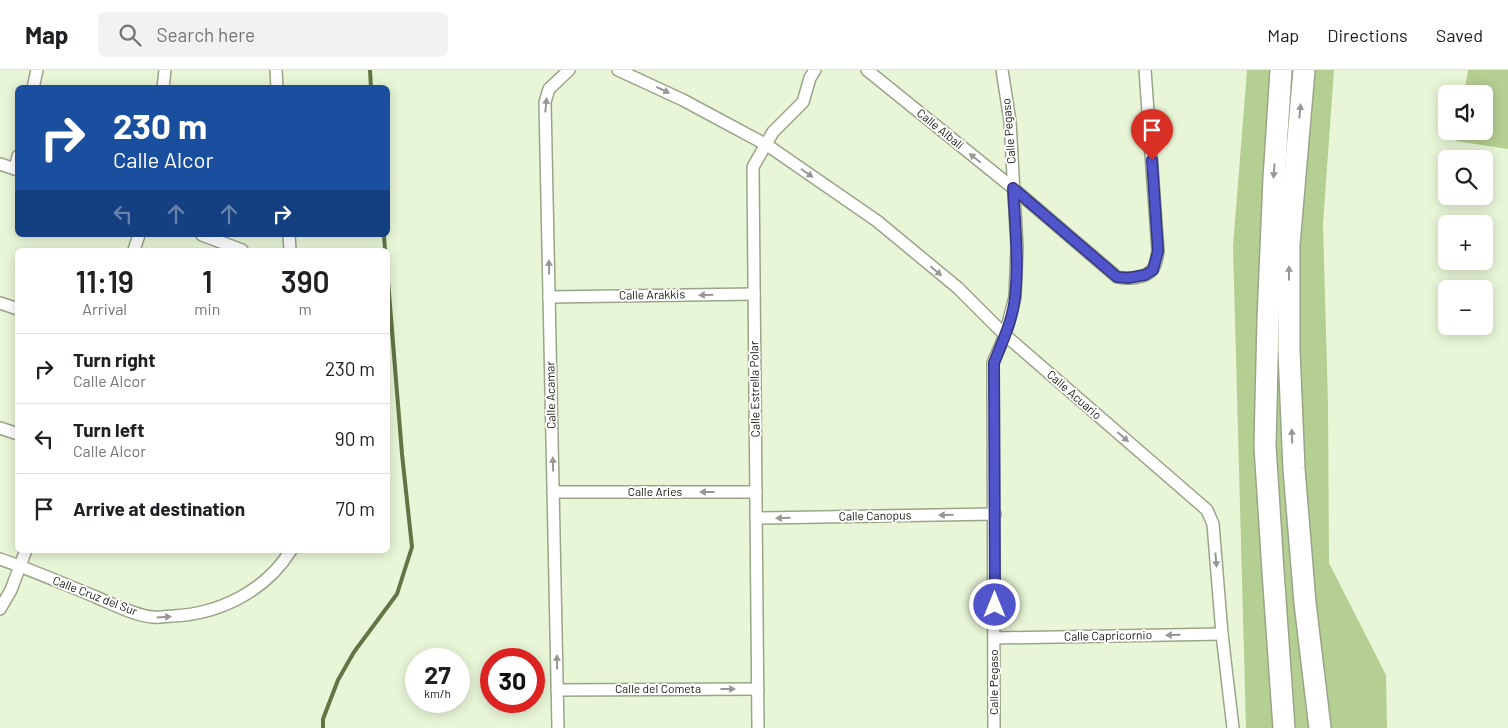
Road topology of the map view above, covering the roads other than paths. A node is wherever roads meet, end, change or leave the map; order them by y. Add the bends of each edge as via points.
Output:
1 (37, 70) edge
2 (165, 70) edge
3 (276, 70) edge
4 (569, 70) edge
5 (618, 70) edge
6 (814, 70) edge
7 (867, 70) edge
8 (1002, 70) edge
9 (1144, 70) edge
10 (1281, 70) edge
11 (1304, 70) edge
12 (34, 85) edge
13 (163, 85) edge
14 (277, 85) edge
15 (767, 145) junction
16 (0, 164) edge
17 (15, 170) edge
18 (1013, 188) junction
19 (207, 237) edge
20 (237, 248) edge
21 (754, 294) junction
22 (549, 297) junction
23 (0, 303) edge
24 (15, 309) edge
25 (1268, 320) junction
26 (1005, 336) junction
27 (0, 428) edge
28 (15, 433) edge
29 (1294, 469) junction
30 (553, 492) junction
31 (756, 492) junction
32 (994, 514) junction
33 (756, 518) junction
34 (25, 553) edge
35 (289, 553) edge
36 (0, 559) edge
37 (20, 566) junction
38 (0, 609) edge
39 (1222, 634) junction
40 (995, 638) junction
41 (758, 689) junction
42 (557, 690) junction
43 (558, 728) edge
44 (758, 728) edge
45 (994, 728) edge
46 (1233, 728) edge
47 (1284, 728) edge
48 (1298, 728) edge
49 (1320, 728) edge
50 (1332, 728) edge

1 - 12 street
2 - 13 street
3 - 14 street
22 -> 4 street, Calle Acamar via 545,102 550,89
5 -> 15 street
6 - 15 street, Calle Estrella Polar via 803,102 773,132
18 -> 7 street, Calle Albalí
8 - 18 street, Calle Pegaso via 1010,121
9 - 18 street, Calle Albalí via 1158,251 1153,270 1145,275 1117,277
10 -> 25 highway
29 -> 11 highway via 1289,244
15 - 21 street, Calle Estrella Polar via 753,168
15 -> 26 street, Calle Acuario via 877,221 958,288
16 - 17 street
18 - 26 street, Calle Pegaso via 1017,247 1015,297
19 - 20 street
21 -> 22 street, Calle Arakkis
21 - 31 street, Calle Estrella Polar
30 -> 22 street, Calle Acamar
23 - 24 street
25 - 47 highway via 1265,446
25 - 48 highway via 1280,570
26 - 32 street, Calle Pegaso via 994,363
26 -> 39 street, Calle Acuario via 1207,510 1213,524
27 - 28 street
29 - 49 highway
29 - 50 highway
31 -> 30 street, Calle Aries
42 -> 30 street, Calle Acamar
31 - 33 street, Calle Estrella Polar
32 -> 33 street, Calle Canopus
32 - 40 street, Calle Pegaso
33 - 41 street, Calle Estrella Polar
34 - 37 street
37 -> 35 street, Calle Cruz del Sur via 122,609 152,617 177,616 226,606 257,588
36 - 37 street, Calle Cruz del Sur
37 - 38 street
39 -> 40 street, Calle Capricornio
39 - 46 street, Calle Acuario
40 - 45 street, Calle Pegaso
42 -> 41 street, Calle del Cometa
41 - 44 street, Calle Estrella Polar
42 - 43 street, Calle Acamar

